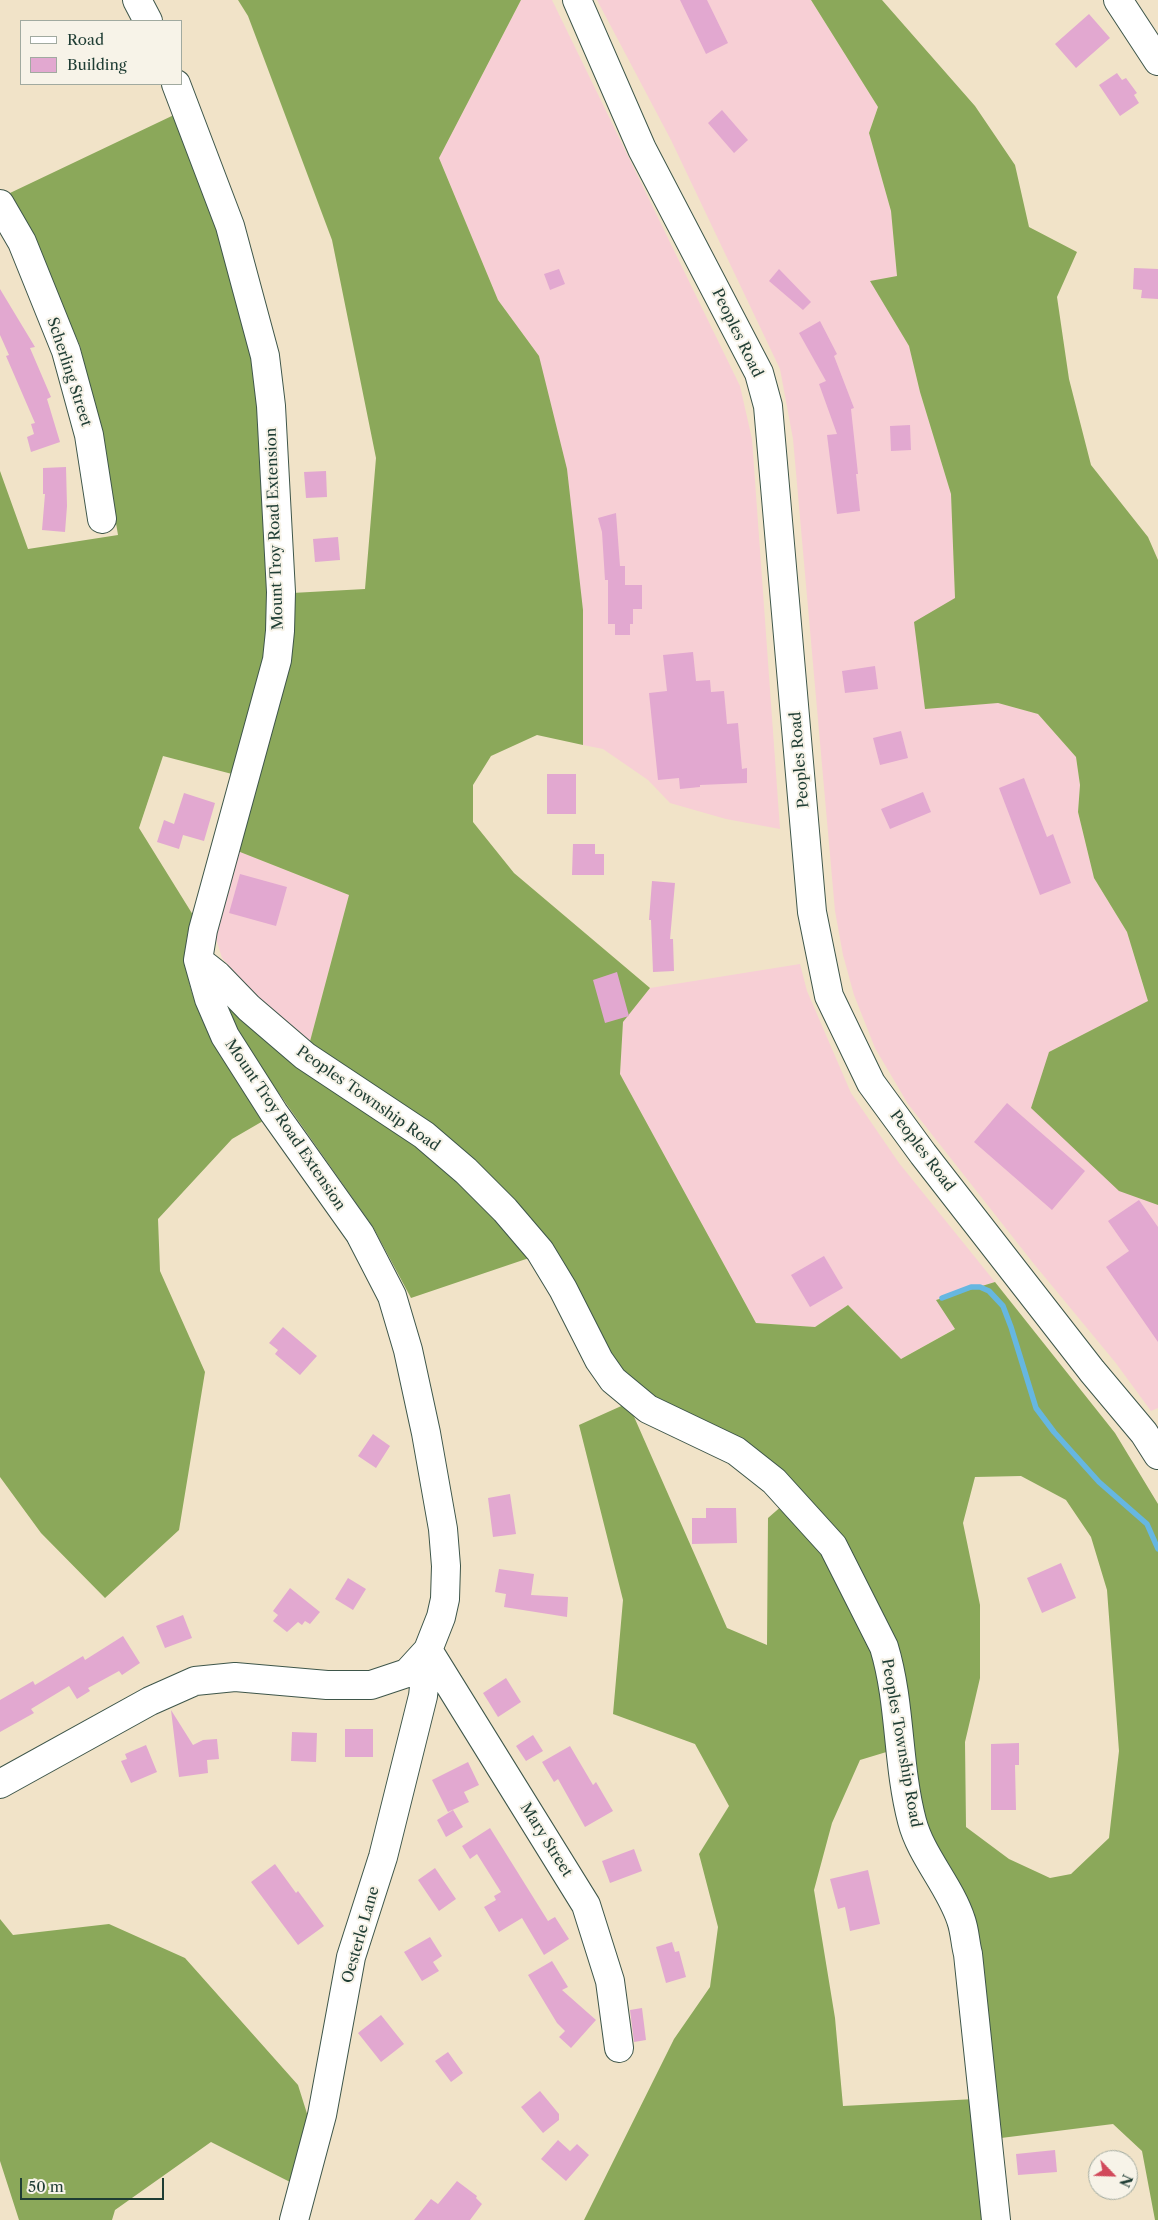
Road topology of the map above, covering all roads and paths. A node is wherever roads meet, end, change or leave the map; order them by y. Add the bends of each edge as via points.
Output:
1 (138, 0) edge
2 (577, 0) edge
3 (1118, 0) edge
4 (148, 20) edge
5 (1158, 61) edge
6 (176, 85) edge
7 (0, 204) edge
8 (102, 519) dead end
9 (198, 960) junction
10 (1158, 1455) edge
11 (428, 1650) junction
12 (0, 1784) edge
13 (619, 2048) dead end
14 (294, 2220) edge
15 (996, 2220) edge

1 - 4 street
2 - 10 street, Peoples Road via 642,149 759,373 768,406 812,912 829,996 876,1090 922,1154 1144,1433
3 - 5 street
6 - 9 street, Mount Troy Road Extension via 230,226 264,356 281,592 277,660 205,921
7 - 8 street, Scherling Street via 22,242 66,351 90,435
9 - 11 street, Mount Troy Road Extension via 209,999 225,1036 274,1113 360,1234 392,1296 408,1350 443,1529 444,1598 441,1617
9 - 15 street, Peoples Township Road via 305,1056 424,1135 505,1210 540,1251 613,1380 648,1409 714,1439 754,1464 792,1499 833,1546 884,1647 897,1709 912,1820 917,1837 961,1920 968,1954
11 - 12 street, Mount Troy Road Extension via 407,1673 372,1685 327,1685 235,1676 195,1682 150,1701
11 - 13 street, Mary Street via 586,1905 610,1981
11 - 14 street, Oesterle Lane via 423,1696 383,1858 351,1957 322,2115

